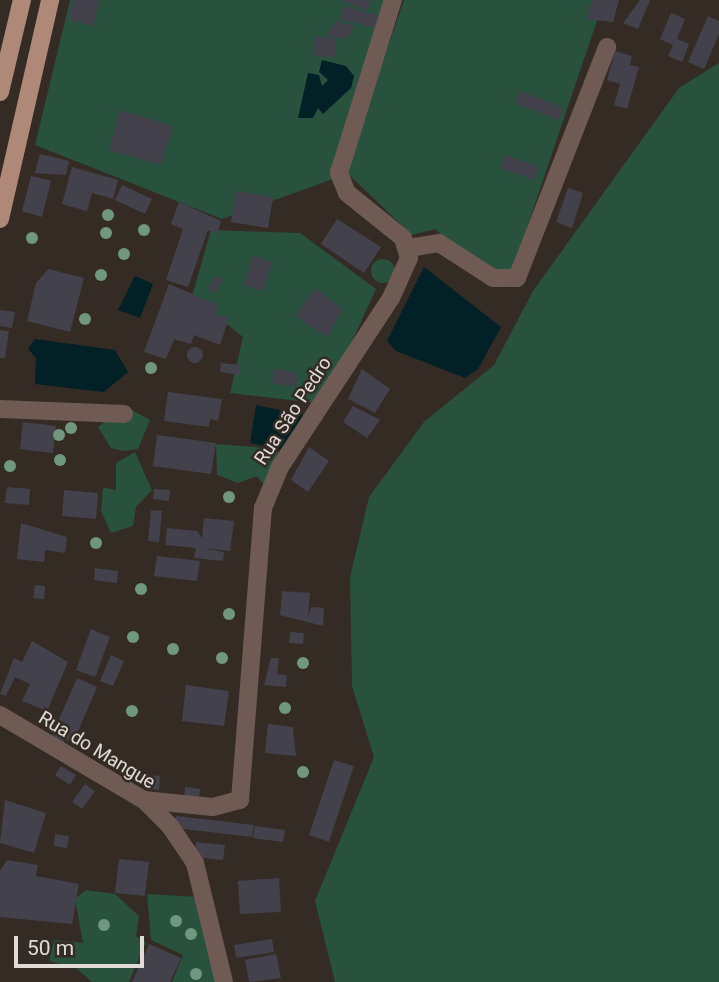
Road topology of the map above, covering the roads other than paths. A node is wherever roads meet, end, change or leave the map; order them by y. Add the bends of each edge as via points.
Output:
1 (22, 0) edge
2 (50, 0) edge
3 (393, 0) edge
4 (607, 47) dead end
5 (0, 92) edge
6 (0, 219) edge
7 (408, 248) junction
8 (0, 409) edge
9 (124, 414) dead end
10 (0, 715) edge
11 (144, 800) junction
12 (224, 982) edge

1 - 5 main road
2 - 6 main road
3 - 7 street via 339,173 347,194
4 - 7 street via 517,278 494,278 439,243
7 - 11 street, Rua São Pedro via 400,283 280,467 263,508 240,800 213,807
8 - 9 street
10 - 11 street, Rua do Mangue
11 - 12 street, Rua do Mangue via 195,863

